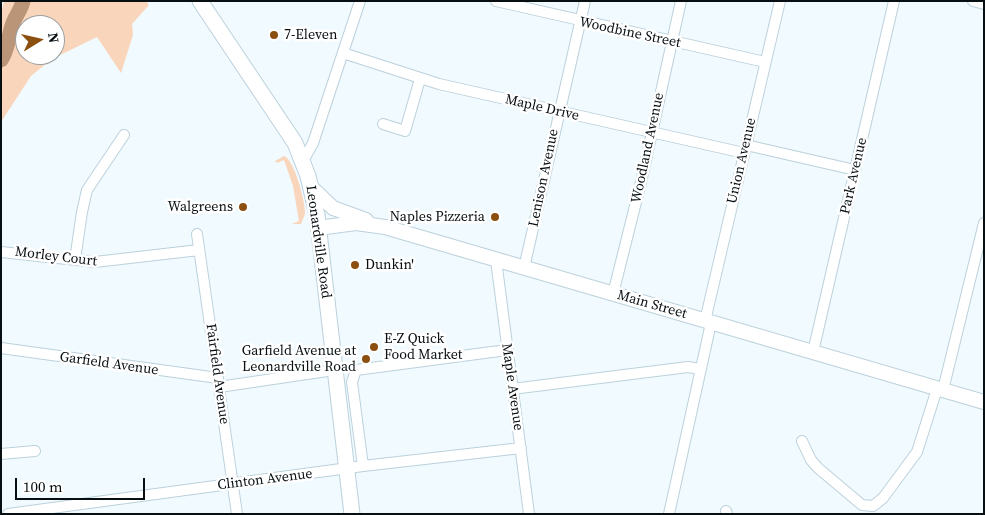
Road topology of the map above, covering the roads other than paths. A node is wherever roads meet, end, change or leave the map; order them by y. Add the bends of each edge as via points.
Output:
1 (200, 1) edge
2 (360, 1) edge
3 (496, 1) edge
4 (585, 1) edge
5 (681, 1) edge
6 (780, 1) edge
7 (894, 1) edge
8 (973, 1) edge
9 (984, 4) edge
10 (579, 22) junction
11 (671, 42) junction
12 (343, 54) junction
13 (765, 62) junction
14 (420, 79) junction
15 (559, 112) junction
16 (383, 124) dead end
17 (652, 133) junction
18 (124, 135) dead end
19 (745, 149) junction
20 (303, 161) junction
21 (855, 170) junction
22 (312, 188) junction
23 (984, 223) edge
24 (385, 227) junction
25 (318, 228) junction
26 (197, 234) dead end
27 (200, 250) junction
28 (1, 252) edge
29 (75, 260) junction
30 (496, 260) junction
31 (524, 268) junction
32 (613, 294) junction
33 (708, 322) junction
34 (1, 348) edge
35 (507, 350) junction
36 (812, 352) junction
37 (700, 369) junction
38 (334, 370) junction
39 (218, 382) junction
40 (512, 388) junction
41 (940, 389) junction
42 (984, 402) edge
43 (802, 441) dead end
44 (521, 448) junction
45 (35, 451) dead end
46 (1, 454) edge
47 (363, 466) junction
48 (347, 470) junction
49 (233, 484) junction
50 (8, 514) edge
51 (237, 514) edge
52 (352, 514) edge
53 (529, 514) edge
54 (668, 514) edge

1 - 20 main road, Leonardville Road via 290,136
2 - 12 street
3 - 10 street, Woodbine Street
4 - 10 street, Lenison Avenue
5 - 11 street, Woodland Avenue
6 - 13 street, Union Avenue
7 - 21 street, Park Avenue
8 - 9 street
10 - 11 street, Woodbine Street
10 - 15 street, Lenison Avenue
11 - 13 street, Woodbine Street
11 - 17 street, Woodland Avenue
12 - 14 street, Maple Drive
12 - 20 street via 313,143
13 - 19 street, Union Avenue
14 - 15 street, Maple Drive
14 - 16 street via 405,131
15 - 17 street, Maple Drive
15 - 31 street, Lenison Avenue
17 - 19 street, Maple Drive
17 - 32 street, Woodland Avenue
18 - 29 street via 88,190 83,203
19 - 21 street, Maple Drive
19 - 33 street, Union Avenue
20 - 22 main road, Leonardville Road
21 - 36 street, Park Avenue
22 - 24 street via 335,209
22 - 25 main road, Leonardville Road
23 - 41 street
24 - 25 street, Main Street via 356,223
24 - 30 street, Main Street
25 - 38 main road, Leonardville Road
26 - 27 street, Fairfield Avenue
27 - 29 street, Morley Court via 108,262
27 - 39 street, Fairfield Avenue
28 - 29 street, Morley Court
30 - 31 street, Main Street
30 - 35 street, Maple Avenue
31 - 32 street, Main Street
32 - 33 street, Main Street
33 - 36 street, Main Street
33 - 37 street, Union Avenue
34 - 39 street, Garfield Avenue
35 - 40 street, Maple Avenue
35 - 47 street via 356,370 352,382
36 - 41 street, Main Street
37 - 40 street via 688,367
37 - 54 street, Union Avenue
38 - 39 street, Garfield Avenue
38 - 48 main road, Leonardville Road
39 - 49 street, Fairfield Avenue
40 - 44 street, Maple Avenue
41 - 42 street, Main Street
41 - 43 street via 917,452 883,498 872,506 862,505 818,468
44 - 47 street, Clinton Avenue
44 - 53 street, Maple Avenue
45 - 46 street
47 - 48 street, Clinton Avenue
48 - 49 street, Clinton Avenue
48 - 52 main road, Leonardville Road
49 - 50 street, Clinton Avenue
49 - 51 street, Fairfield Avenue

